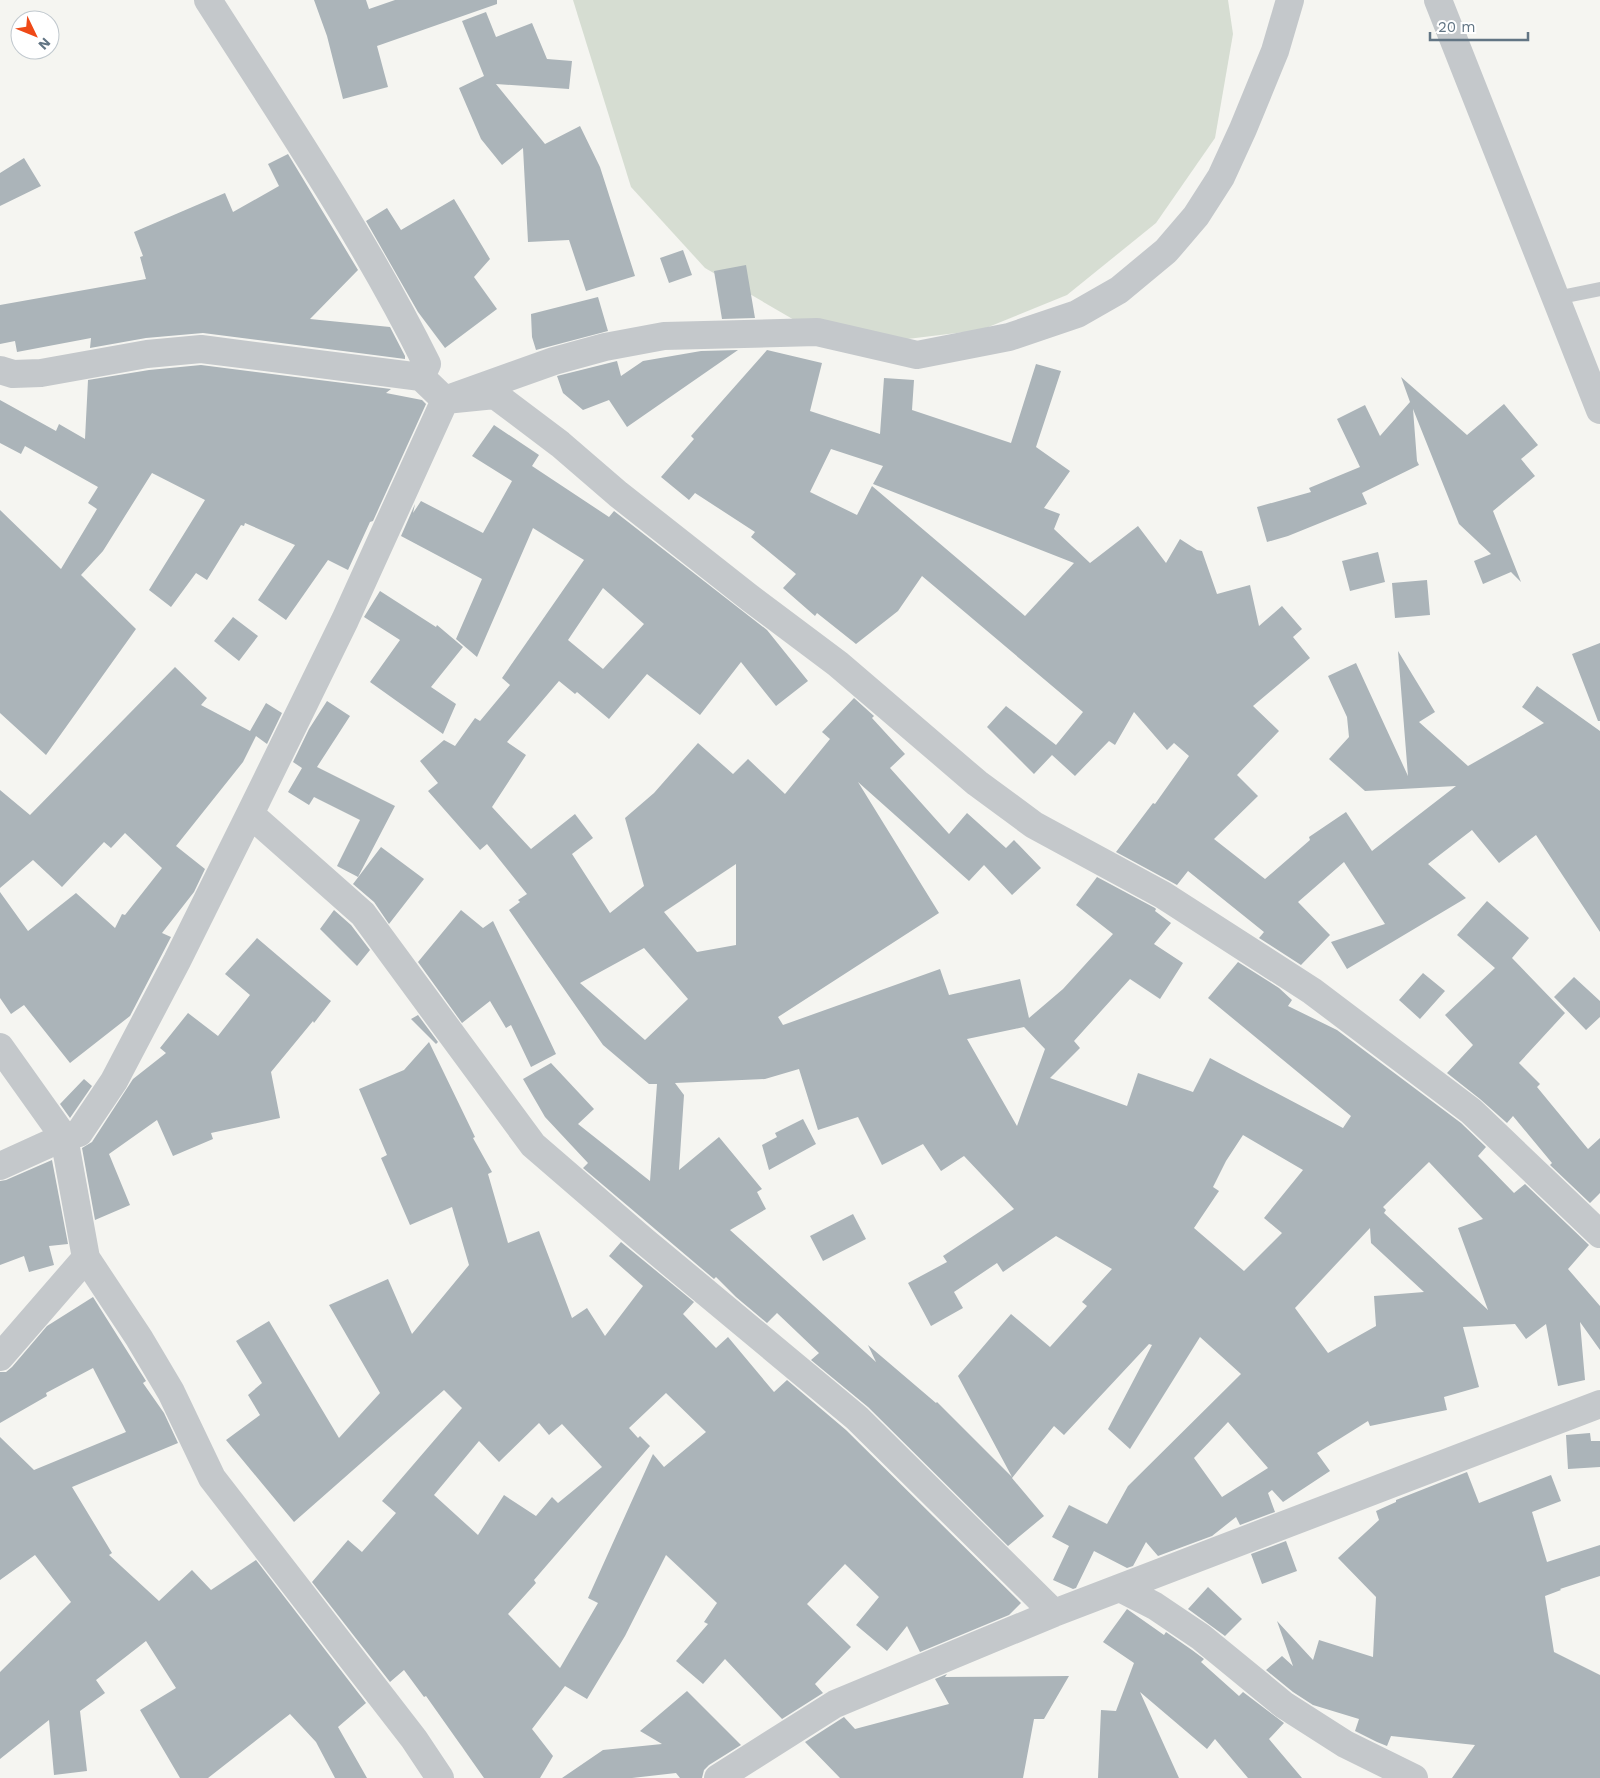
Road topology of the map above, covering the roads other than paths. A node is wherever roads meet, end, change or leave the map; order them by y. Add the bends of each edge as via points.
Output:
1 (208, 0) edge
2 (1290, 0) edge
3 (1438, 0) edge
4 (1600, 289) edge
5 (1556, 298) junction
6 (0, 370) edge
7 (421, 376) junction
8 (446, 400) junction
9 (1600, 410) edge
10 (250, 814) junction
11 (0, 1047) edge
12 (64, 1138) junction
13 (0, 1166) edge
14 (1600, 1234) edge
15 (86, 1258) junction
16 (0, 1357) edge
17 (1600, 1404) edge
18 (1120, 1588) junction
19 (1054, 1613) junction
20 (440, 1778) edge
21 (718, 1778) edge
22 (1414, 1778) edge

1 - 7 street via 326,186 404,318 427,364
2 - 8 street via 1275,51 1243,129 1220,177 1196,216 1166,251 1146,268 1119,290 1077,314 1009,337 917,356 817,332 664,336 604,347 554,361
3 - 5 street
4 - 5 lane
5 - 9 street
6 - 7 street via 14,374 40,373 147,354 201,349
7 - 8 street
8 - 10 street via 349,611
8 - 14 street via 495,395 838,664 976,783 1034,825 1163,895 1312,991 1471,1111
10 - 12 street via 114,1081 79,1133
10 - 19 street via 363,914 533,1145 857,1418
11 - 12 street
12 - 13 street
12 - 15 street
15 - 16 street
15 - 20 street via 140,1338 171,1392 212,1478 414,1739
17 - 18 street
18 - 19 street
18 - 22 street via 1155,1606 1201,1637 1299,1715 1345,1744
19 - 21 street via 835,1704

